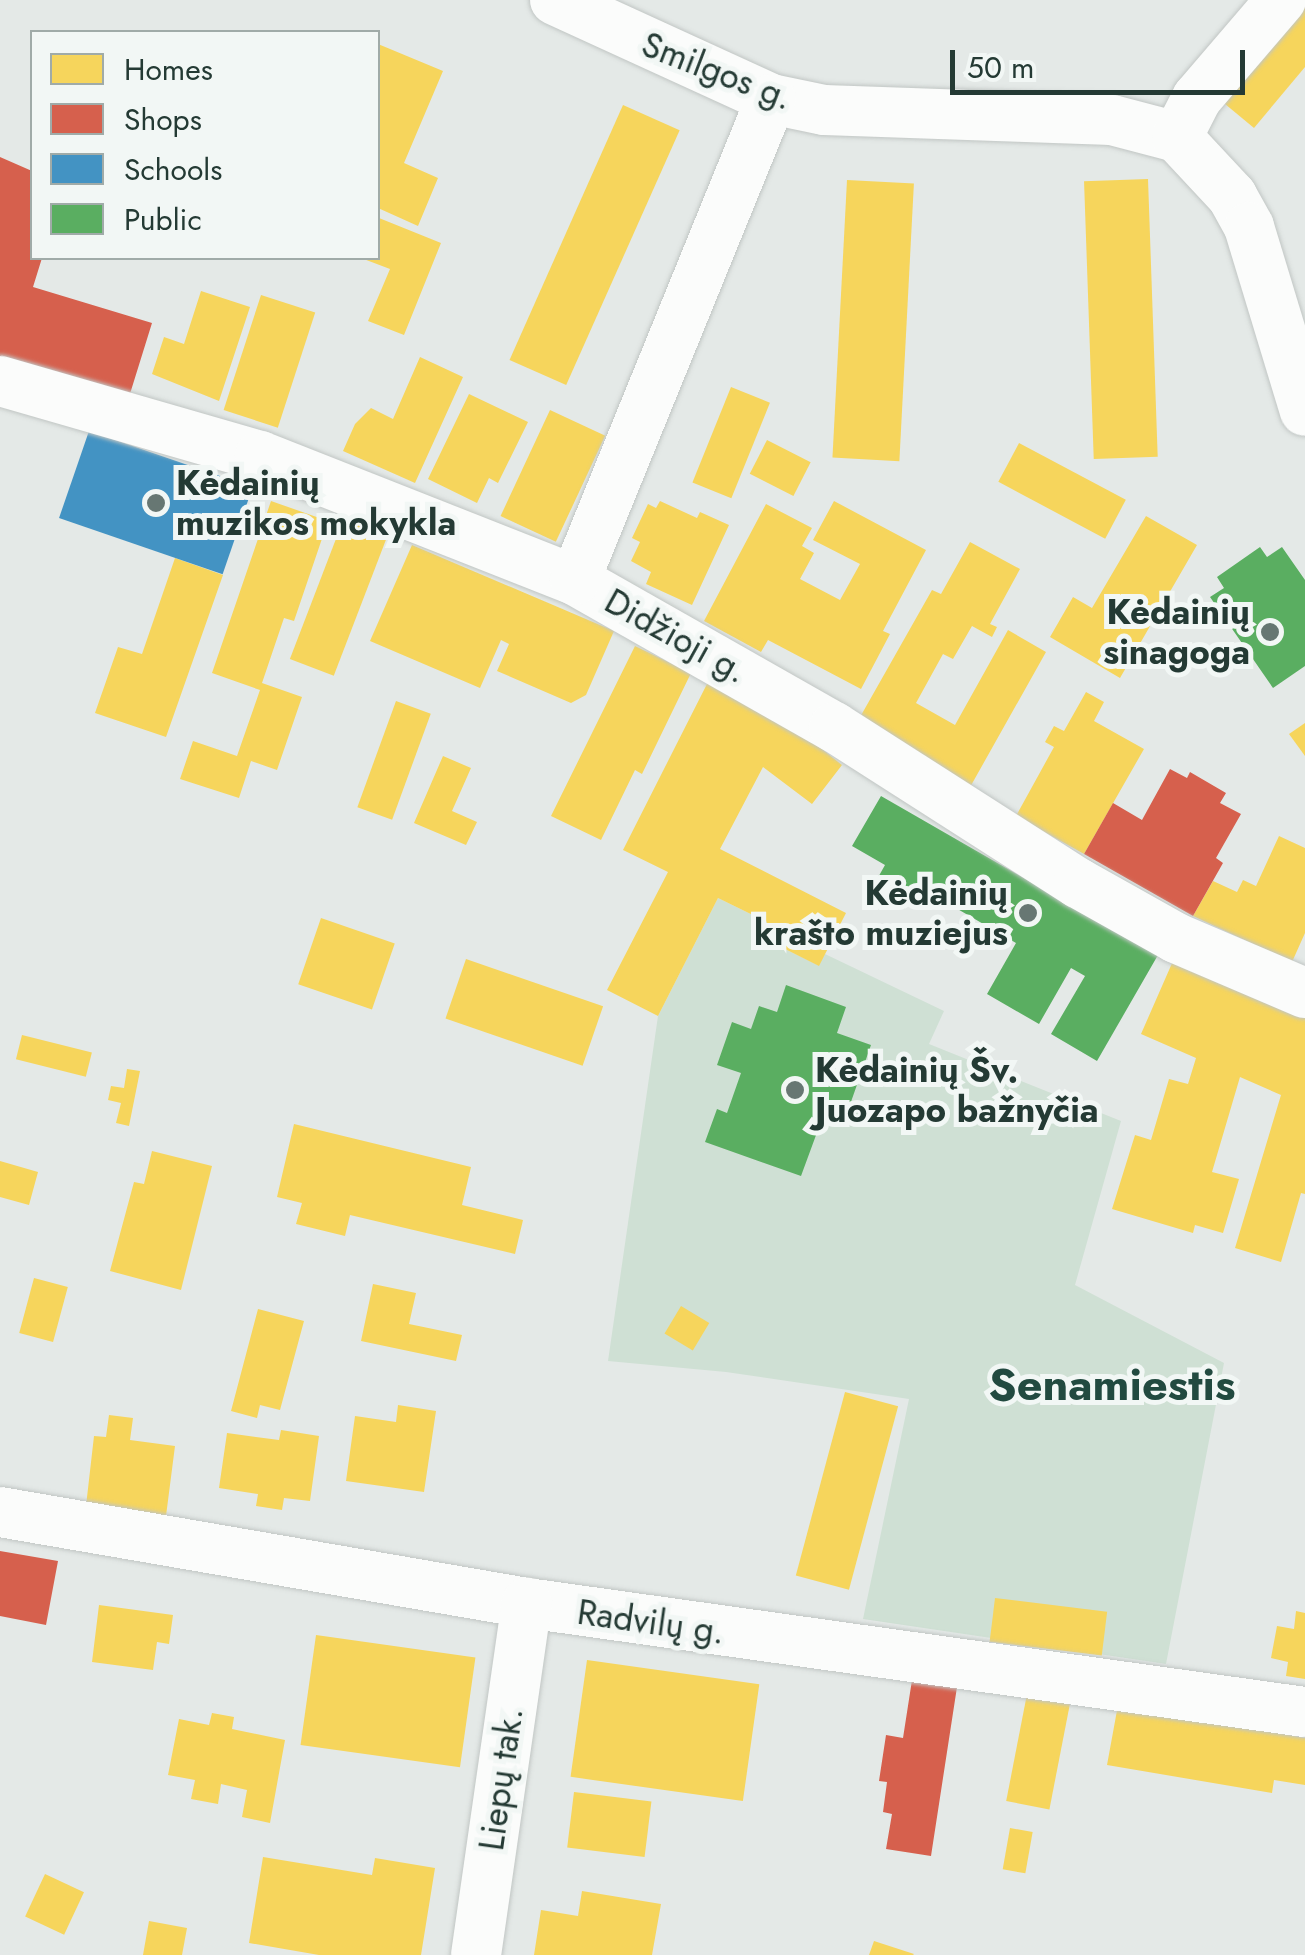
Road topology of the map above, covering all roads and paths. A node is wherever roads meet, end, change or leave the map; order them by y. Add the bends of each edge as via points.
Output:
1 (555, 0) edge
2 (1281, 0) edge
3 (771, 99) junction
4 (1177, 138) junction
5 (0, 381) edge
6 (1305, 411) edge
7 (575, 580) junction
8 (1305, 994) edge
9 (0, 1512) edge
10 (527, 1603) junction
11 (1305, 1712) edge
12 (476, 1955) edge

1 - 3 street, Smilgos g.
2 - 4 street via 1196,98
3 - 4 street, Smilgos g. via 824,110 1112,120
3 - 7 street
4 - 6 street via 1232,196 1249,226
5 - 7 street, Didžioji g. via 260,456
7 - 8 street, Didžioji g. via 834,728 1078,883 1176,938
9 - 10 street, Radvilų g.
10 - 11 street, Radvilų g.
10 - 12 street, Liepų tak.

